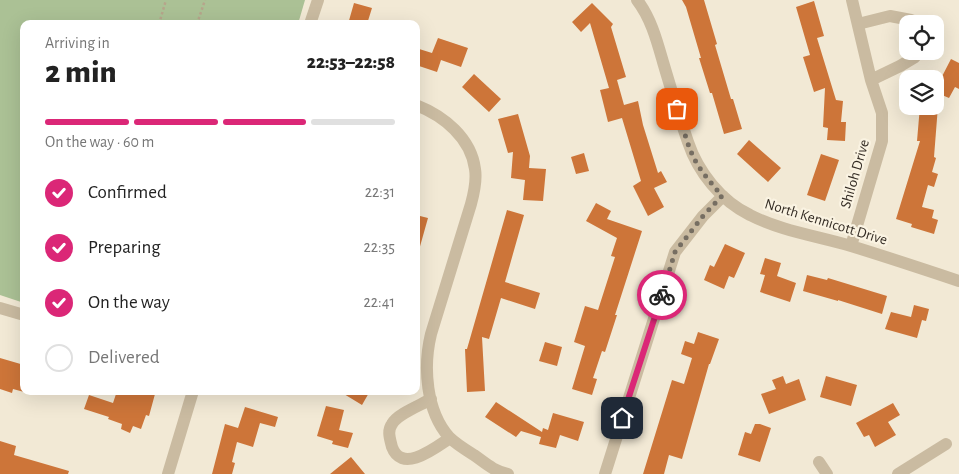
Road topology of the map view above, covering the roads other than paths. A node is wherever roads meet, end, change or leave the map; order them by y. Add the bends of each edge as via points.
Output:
1 (318, 0) edge
2 (637, 0) edge
3 (852, 0) edge
4 (899, 18) edge
5 (311, 20) edge
6 (858, 24) junction
7 (910, 60) edge
8 (871, 80) junction
9 (420, 108) edge
10 (722, 196) junction
11 (851, 246) junction
12 (959, 281) edge
13 (0, 308) edge
14 (20, 315) edge
15 (192, 395) edge
16 (431, 399) junction
17 (450, 438) junction
18 (946, 444) dead end
19 (819, 462) dead end
20 (168, 474) edge
21 (508, 474) edge
22 (605, 474) edge
23 (827, 474) edge
24 (898, 474) edge

1 - 5 street
2 - 10 street, North Kennicott Drive via 657,41 695,161
3 - 6 street, Shiloh Drive
4 - 6 street via 890,16
6 - 8 street, Shiloh Drive
7 - 8 street
8 - 11 street, Shiloh Drive via 882,113 882,141
9 - 16 street via 439,116 463,139 471,153 476,182 427,350
10 - 11 street, North Kennicott Drive via 749,215
10 - 22 street via 675,252
11 - 12 street, North Kennicott Drive
13 - 14 street
15 - 20 street
16 - 17 street via 437,420
16 - 17 street via 403,413 392,424 389,435 394,453 411,460
17 - 21 street via 495,470
18 - 24 street
19 - 23 street

